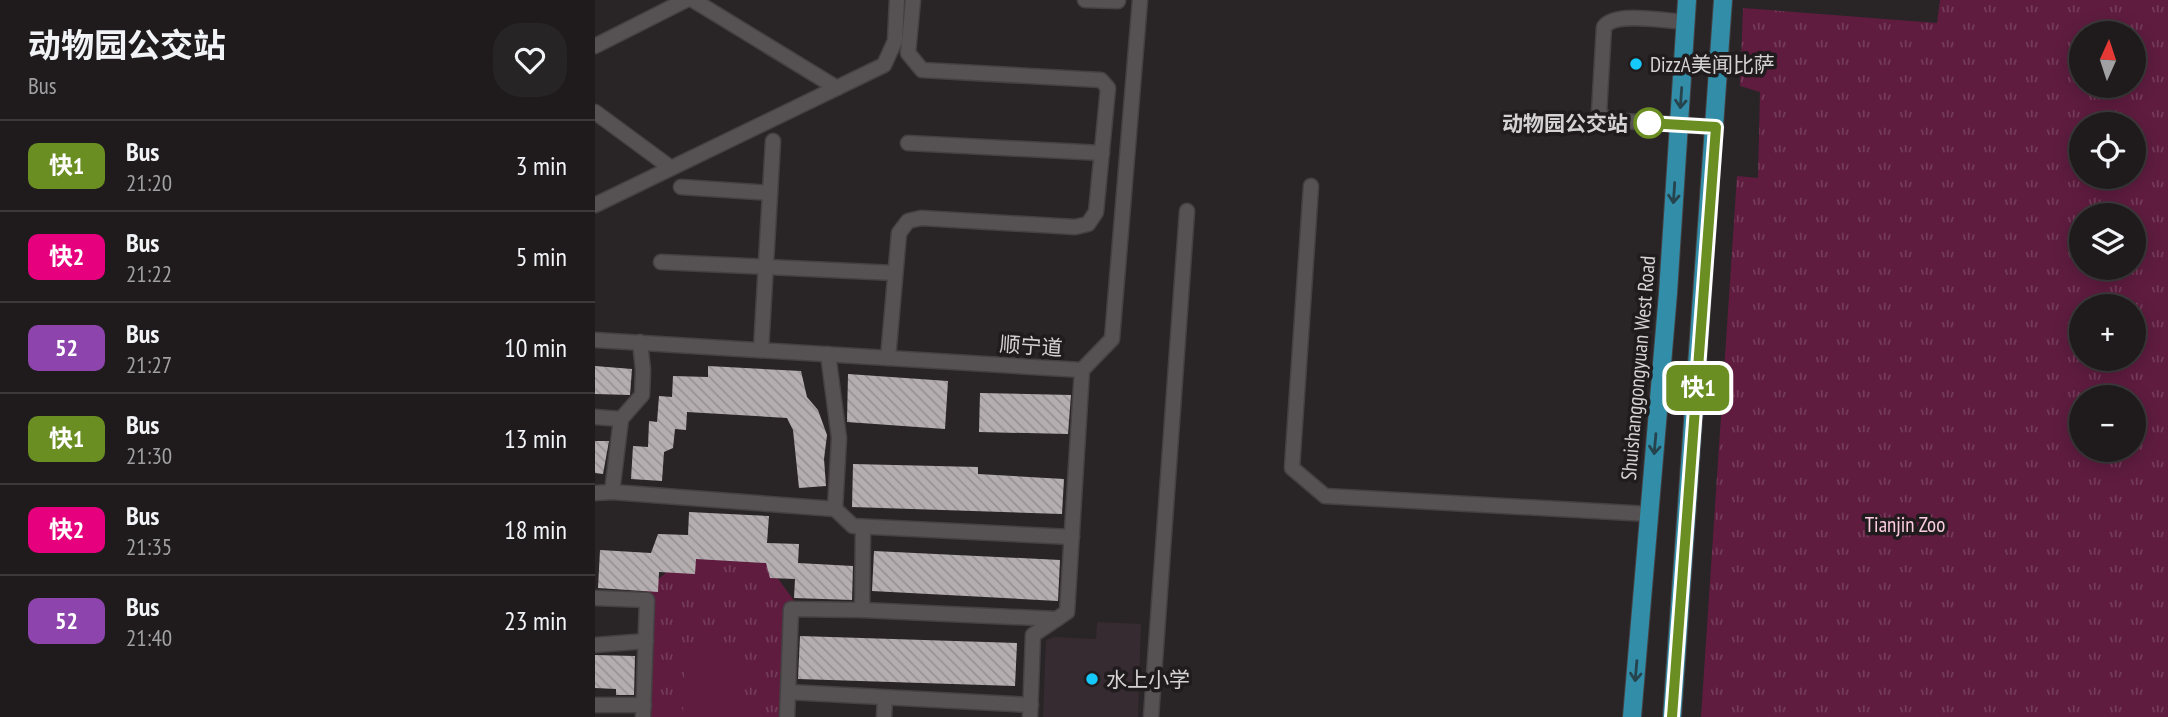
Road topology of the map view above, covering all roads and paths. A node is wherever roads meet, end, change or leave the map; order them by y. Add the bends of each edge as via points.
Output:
1 (686, 0) edge
2 (693, 0) edge
3 (897, 0) edge
4 (913, 0) edge
5 (1085, 0) edge
6 (1140, 0) edge
7 (1687, 0) edge
8 (1723, 0) edge
9 (1118, 1) edge
10 (1685, 22) junction
11 (595, 46) edge
12 (837, 88) junction
13 (595, 112) edge
14 (1679, 125) junction
15 (1716, 127) junction
16 (773, 141) dead end
17 (908, 143) dead end
18 (1102, 153) junction
19 (671, 168) junction
20 (1311, 186) dead end
21 (681, 187) dead end
22 (770, 193) junction
23 (595, 205) edge
24 (1187, 211) dead end
25 (661, 262) dead end
26 (766, 266) junction
27 (895, 273) junction
28 (595, 340) edge
29 (640, 342) junction
30 (761, 350) junction
31 (828, 354) junction
32 (888, 358) junction
33 (1083, 370) junction
34 (595, 417) edge
35 (621, 419) junction
36 (612, 492) junction
37 (595, 493) edge
38 (835, 509) junction
39 (1649, 514) junction
40 (863, 527) junction
41 (1072, 537) junction
42 (595, 597) edge
43 (862, 610) junction
44 (1057, 619) junction
45 (646, 641) junction
46 (595, 645) edge
47 (788, 692) junction
48 (885, 698) junction
49 (595, 705) edge
50 (643, 711) edge
51 (1030, 711) edge
52 (787, 717) edge
53 (884, 717) edge
54 (1151, 717) edge
55 (1632, 717) edge
56 (1672, 717) edge

1 - 11 street
2 - 12 street
3 - 12 street via 895,41 884,65
4 - 18 street via 908,53 922,70 1101,80 1108,88
5 - 9 street
6 - 33 street, 顺宁道 via 1112,339
7 - 10 main road, Shuishanggongyuan West Road
8 - 15 main road
10 -> 14 main road, Shuishanggongyuan West Road
10 - 14 street via 1620,18 1607,23 1598,108 1608,120
12 - 19 street
13 - 19 street
14 - 15 street
14 -> 39 main road, Shuishanggongyuan West Road
15 - 56 main road
16 - 22 street
17 - 18 street
18 - 27 street via 1096,212 1088,224 908,221 899,233
19 - 23 street
20 - 39 street via 1292,468 1325,496
21 - 22 street
22 - 26 street
24 - 54 street
25 - 26 street
26 - 27 street
26 - 30 street
27 - 32 street
28 - 29 street, 顺宁道
29 - 30 street, 顺宁道
29 - 35 street via 642,395
30 - 31 street, 顺宁道
31 - 32 street, 顺宁道
31 - 38 street via 839,438
32 - 33 street, 顺宁道
33 - 41 street
34 - 35 street
35 - 36 street
36 - 37 street
36 - 38 street
38 - 40 street via 853,526
39 -> 55 main road, Shuishanggongyuan West Road
40 - 41 street
40 - 43 street
41 - 44 street via 1067,612
42 - 45 street via 647,600
43 - 44 street
43 - 47 street via 791,609
44 - 51 street via 1033,635
45 - 46 street
45 - 50 street
47 - 48 street
47 - 52 street
48 - 51 street
48 - 53 street
49 - 50 street

